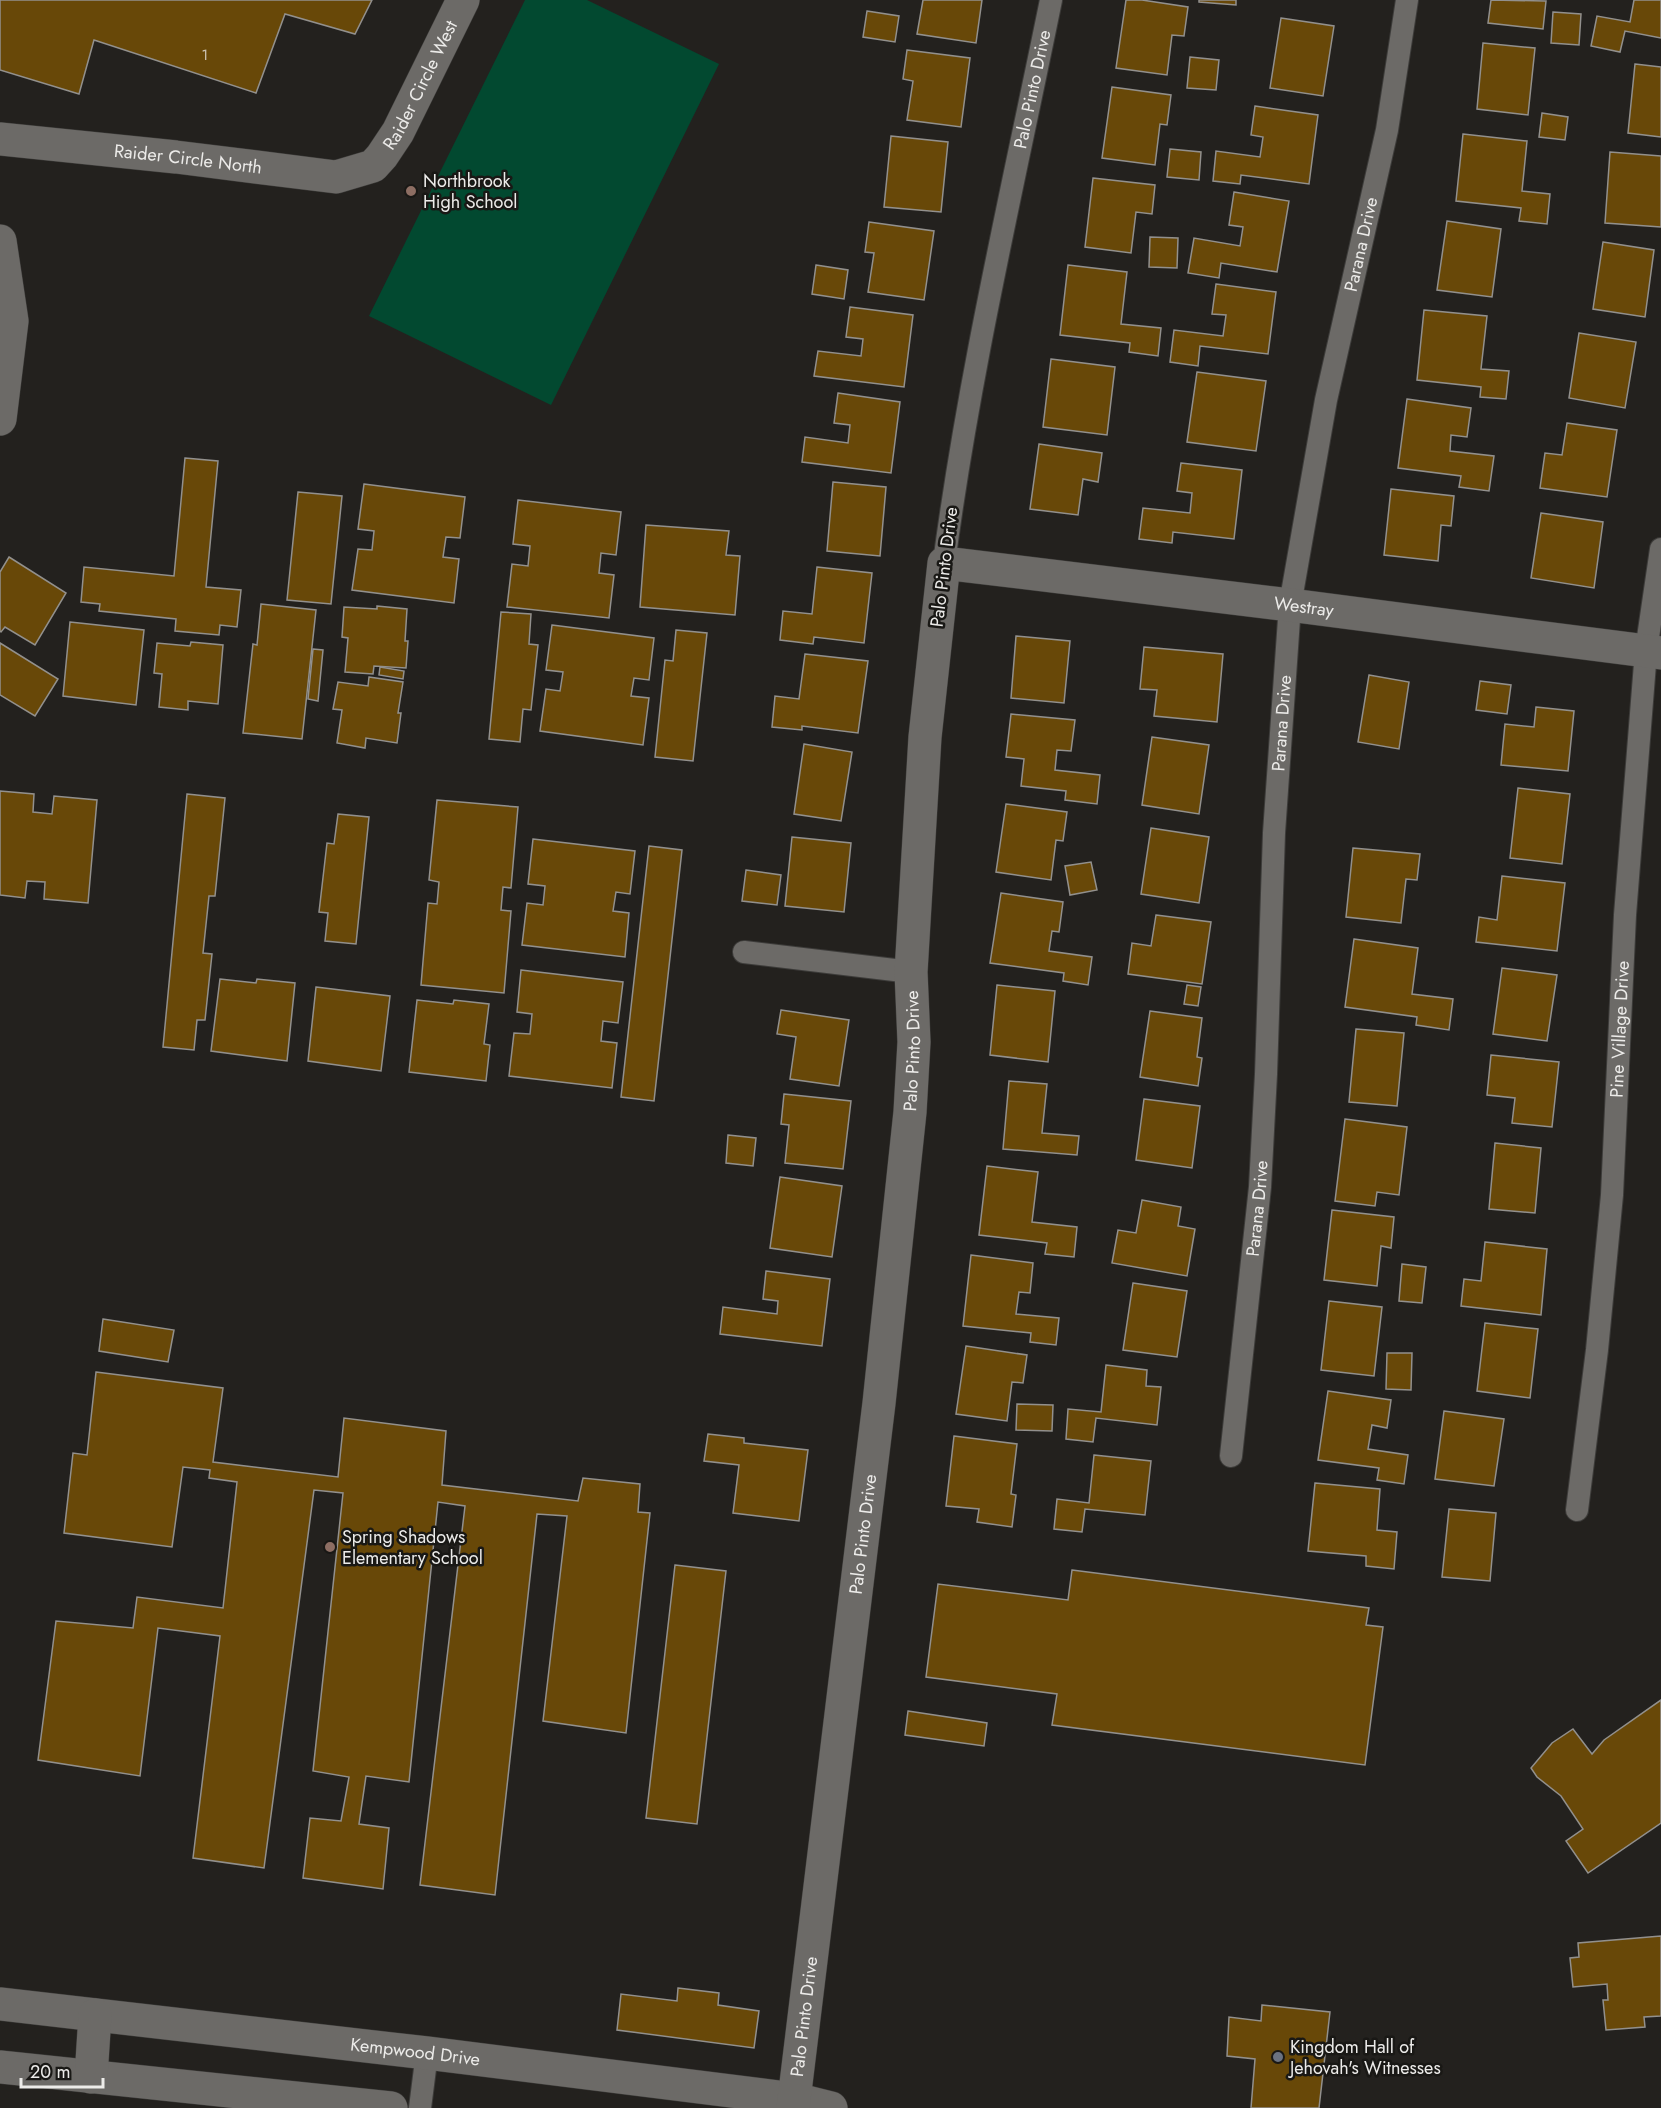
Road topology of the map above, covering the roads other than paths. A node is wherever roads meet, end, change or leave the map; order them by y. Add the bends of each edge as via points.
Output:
1 (463, 0) edge
2 (1051, 0) edge
3 (1407, 0) edge
4 (0, 139) edge
5 (373, 166) joint
6 (0, 240) edge
7 (0, 420) edge
8 (1661, 549) edge
9 (945, 562) junction
10 (1290, 604) junction
11 (1653, 652) edge
12 (744, 952) dead end
13 (911, 972) junction
14 (1231, 1456) dead end
15 (1577, 1510) dead end
16 (0, 2004) edge
17 (95, 2015) junction
18 (427, 2053) junction
19 (0, 2067) edge
20 (91, 2077) junction
21 (794, 2103) edge
22 (391, 2108) edge
23 (420, 2108) edge
24 (831, 2108) edge

1 - 5 street, Raider Circle West via 398,132
2 - 9 street, Palo Pinto Drive via 974,376
3 - 10 street, Parana Drive via 1387,130 1326,400
4 - 5 street, Raider Circle North via 336,177
6 - 7 street via 12,321
8 - 11 street, Pine Village Drive
9 - 10 street, Westray
9 - 13 street, Palo Pinto Drive via 926,737
10 - 11 street, Westray
10 - 14 street, Parana Drive via 1274,833 1260,1187
11 - 15 street, Pine Village Drive via 1624,915 1611,1195
12 - 13 street
13 - 21 street, Palo Pinto Drive via 914,1042 909,1123
16 - 17 street, Kempwood Drive
17 - 18 street, Kempwood Drive
17 - 20 street
18 - 21 street, Kempwood Drive
18 - 23 street
19 - 20 street
20 - 22 street
21 - 24 street, Kempwood Drive

